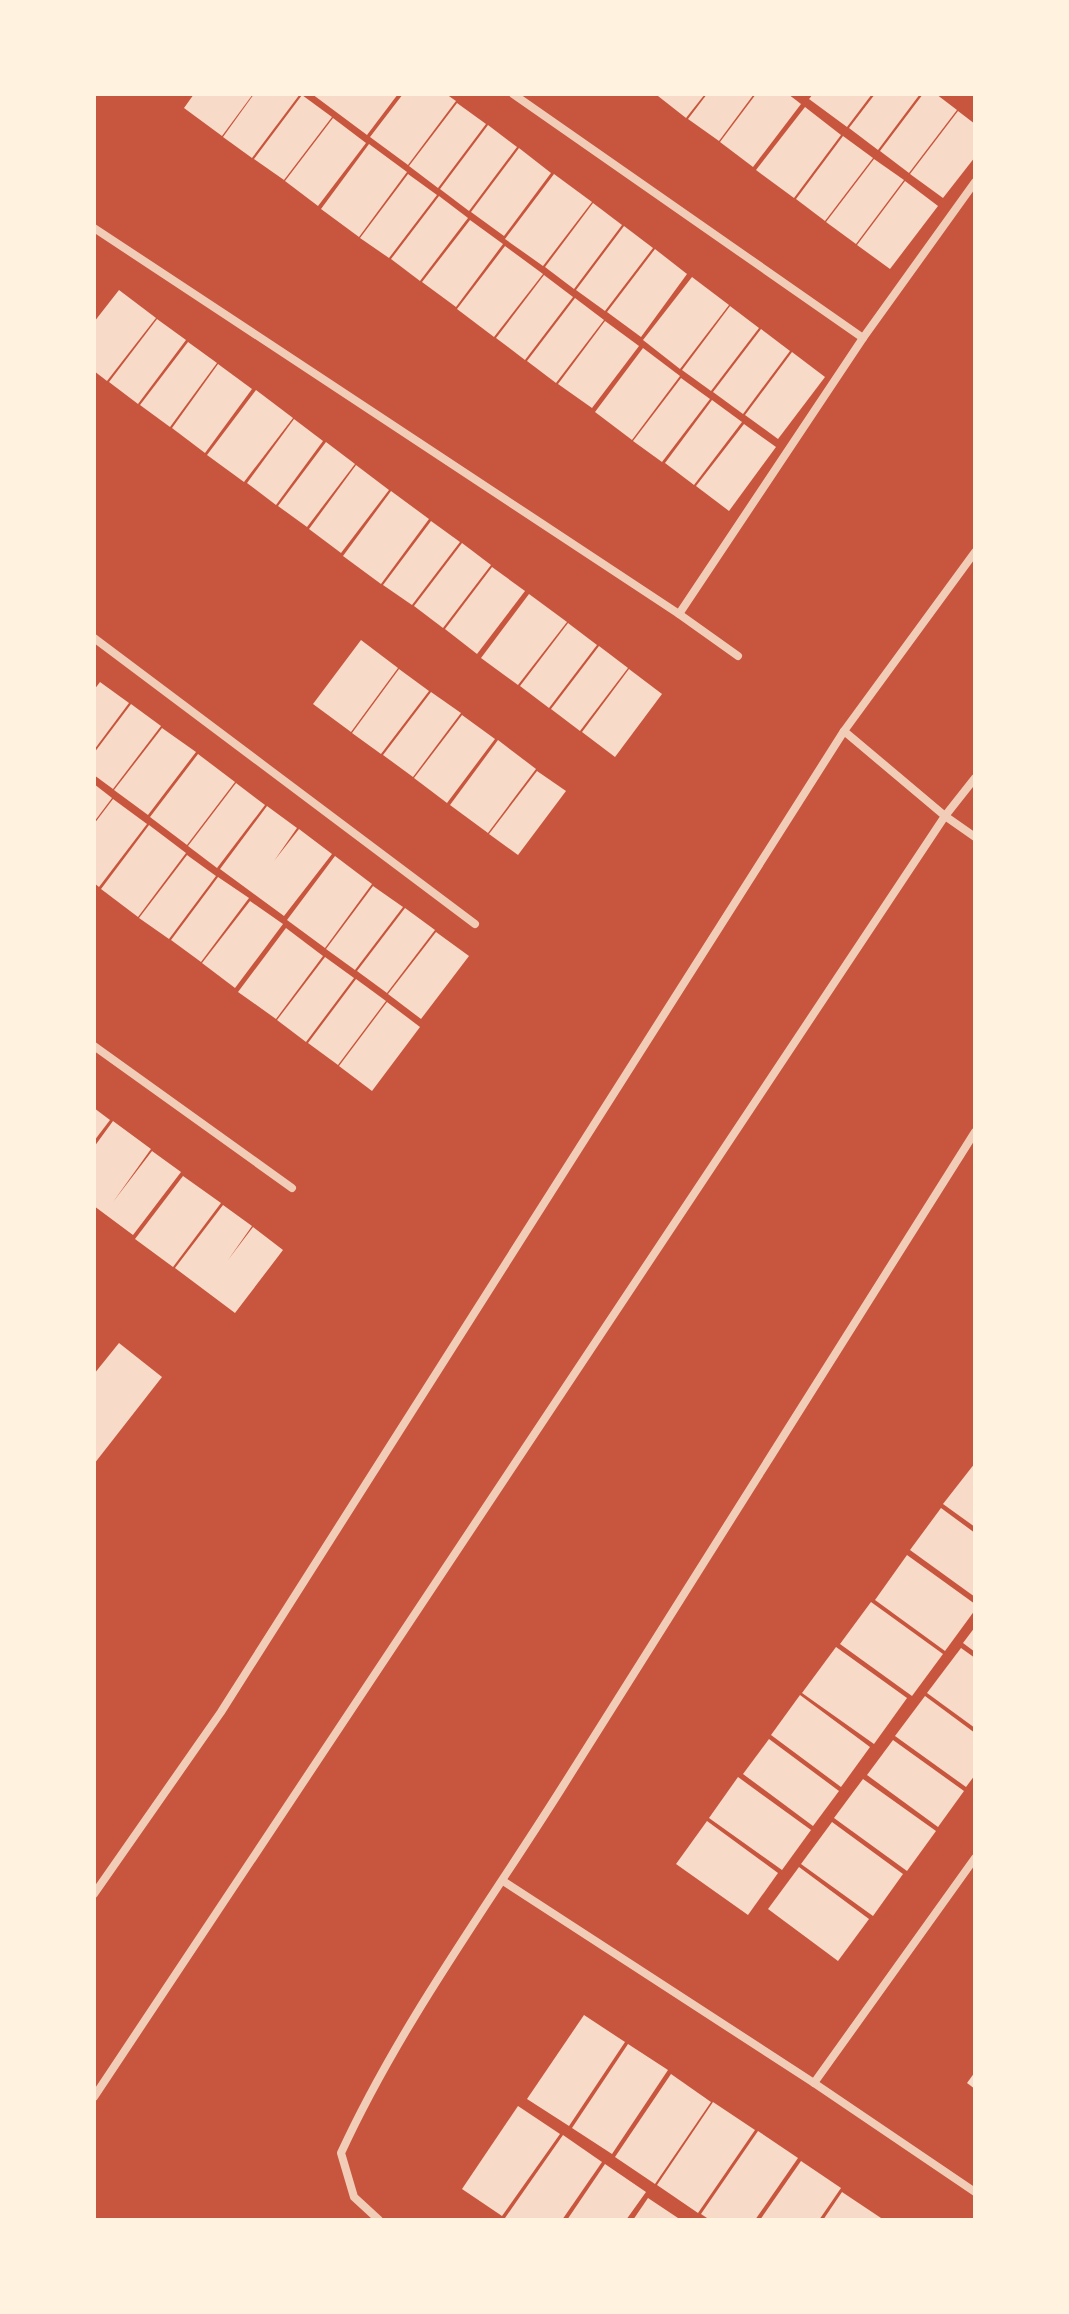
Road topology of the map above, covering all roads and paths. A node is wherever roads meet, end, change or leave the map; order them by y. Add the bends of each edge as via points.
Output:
1 (513, 94) edge
2 (975, 182) edge
3 (94, 228) edge
4 (863, 338) junction
5 (975, 552) edge
6 (679, 614) junction
7 (94, 638) edge
8 (738, 656) dead end
9 (844, 731) junction
10 (975, 778) edge
11 (945, 816) junction
12 (975, 837) edge
13 (475, 924) dead end
14 (94, 1046) edge
15 (975, 1132) edge
16 (292, 1188) dead end
17 (975, 1858) edge
18 (503, 1881) junction
19 (94, 1894) edge
20 (814, 2083) junction
21 (94, 2097) edge
22 (975, 2192) edge
23 (379, 2220) edge

1 - 4 street
2 - 4 street
3 - 6 street
4 - 6 street
5 - 9 street
6 - 8 street
7 - 13 street
9 - 11 street
9 - 19 street via 221,1712
10 - 11 street
11 - 12 street
11 - 21 street
14 - 16 street
15 - 18 street
17 - 20 street
18 - 20 street
18 - 23 street via 391,2054 341,2153 354,2197
20 - 22 street

